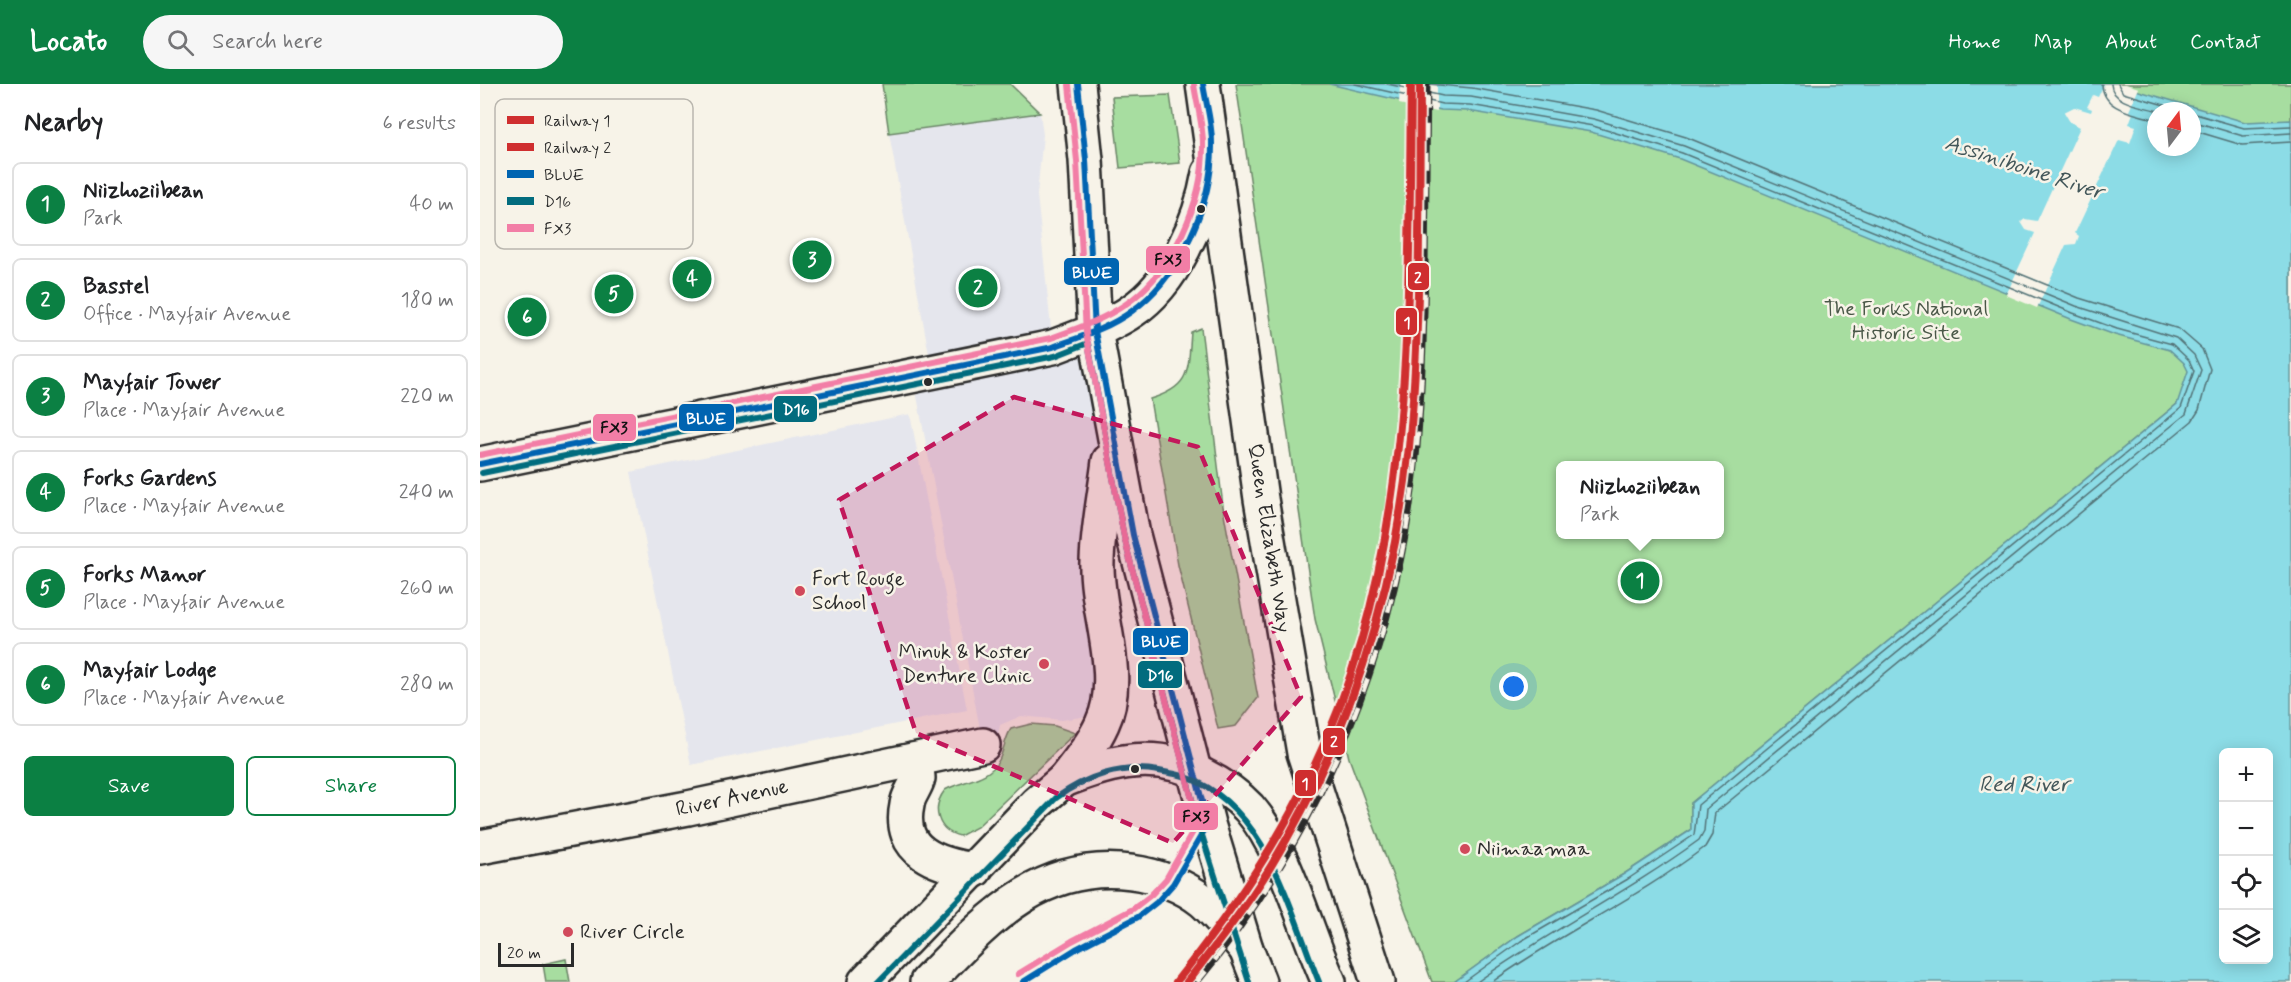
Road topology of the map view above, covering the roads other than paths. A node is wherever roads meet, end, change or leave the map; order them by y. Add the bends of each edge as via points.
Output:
1 (1078, 84) edge
2 (1203, 84) edge
3 (1213, 150) junction
4 (1095, 331) junction
5 (1113, 429) junction
6 (480, 464) edge
7 (983, 745) dead end
8 (914, 760) junction
9 (1195, 771) junction
10 (1064, 780) junction
11 (480, 847) edge
12 (975, 870) junction
13 (1246, 949) junction
14 (1373, 968) edge
15 (1328, 980) edge
16 (865, 982) edge
17 (927, 982) edge
18 (1259, 982) edge

1 - 4 main road
2 - 3 main road, Queen Elizabeth Way
3 - 4 main road via 1205,196 1170,273 1134,310
3 - 14 main road, Queen Elizabeth Way via 1261,499 1304,753
4 - 5 main road
4 - 6 main road via 1053,347
5 - 9 main road via 1132,535
5 - 10 main road via 1096,562 1109,667 1108,699 1104,722
7 - 8 main road, River Avenue
8 - 11 main road, River Avenue
8 - 12 main road via 918,778 906,806 910,837 933,861 946,867
9 - 10 main road via 1161,761 1132,759
9 - 13 main road
9 - 15 main road via 1234,794 1257,819 1281,863
10 - 12 main road via 1037,803
12 - 16 main road
13 - 17 main road via 1203,901 1173,884 1138,873 1088,871 1047,882 1019,897
13 - 18 main road

